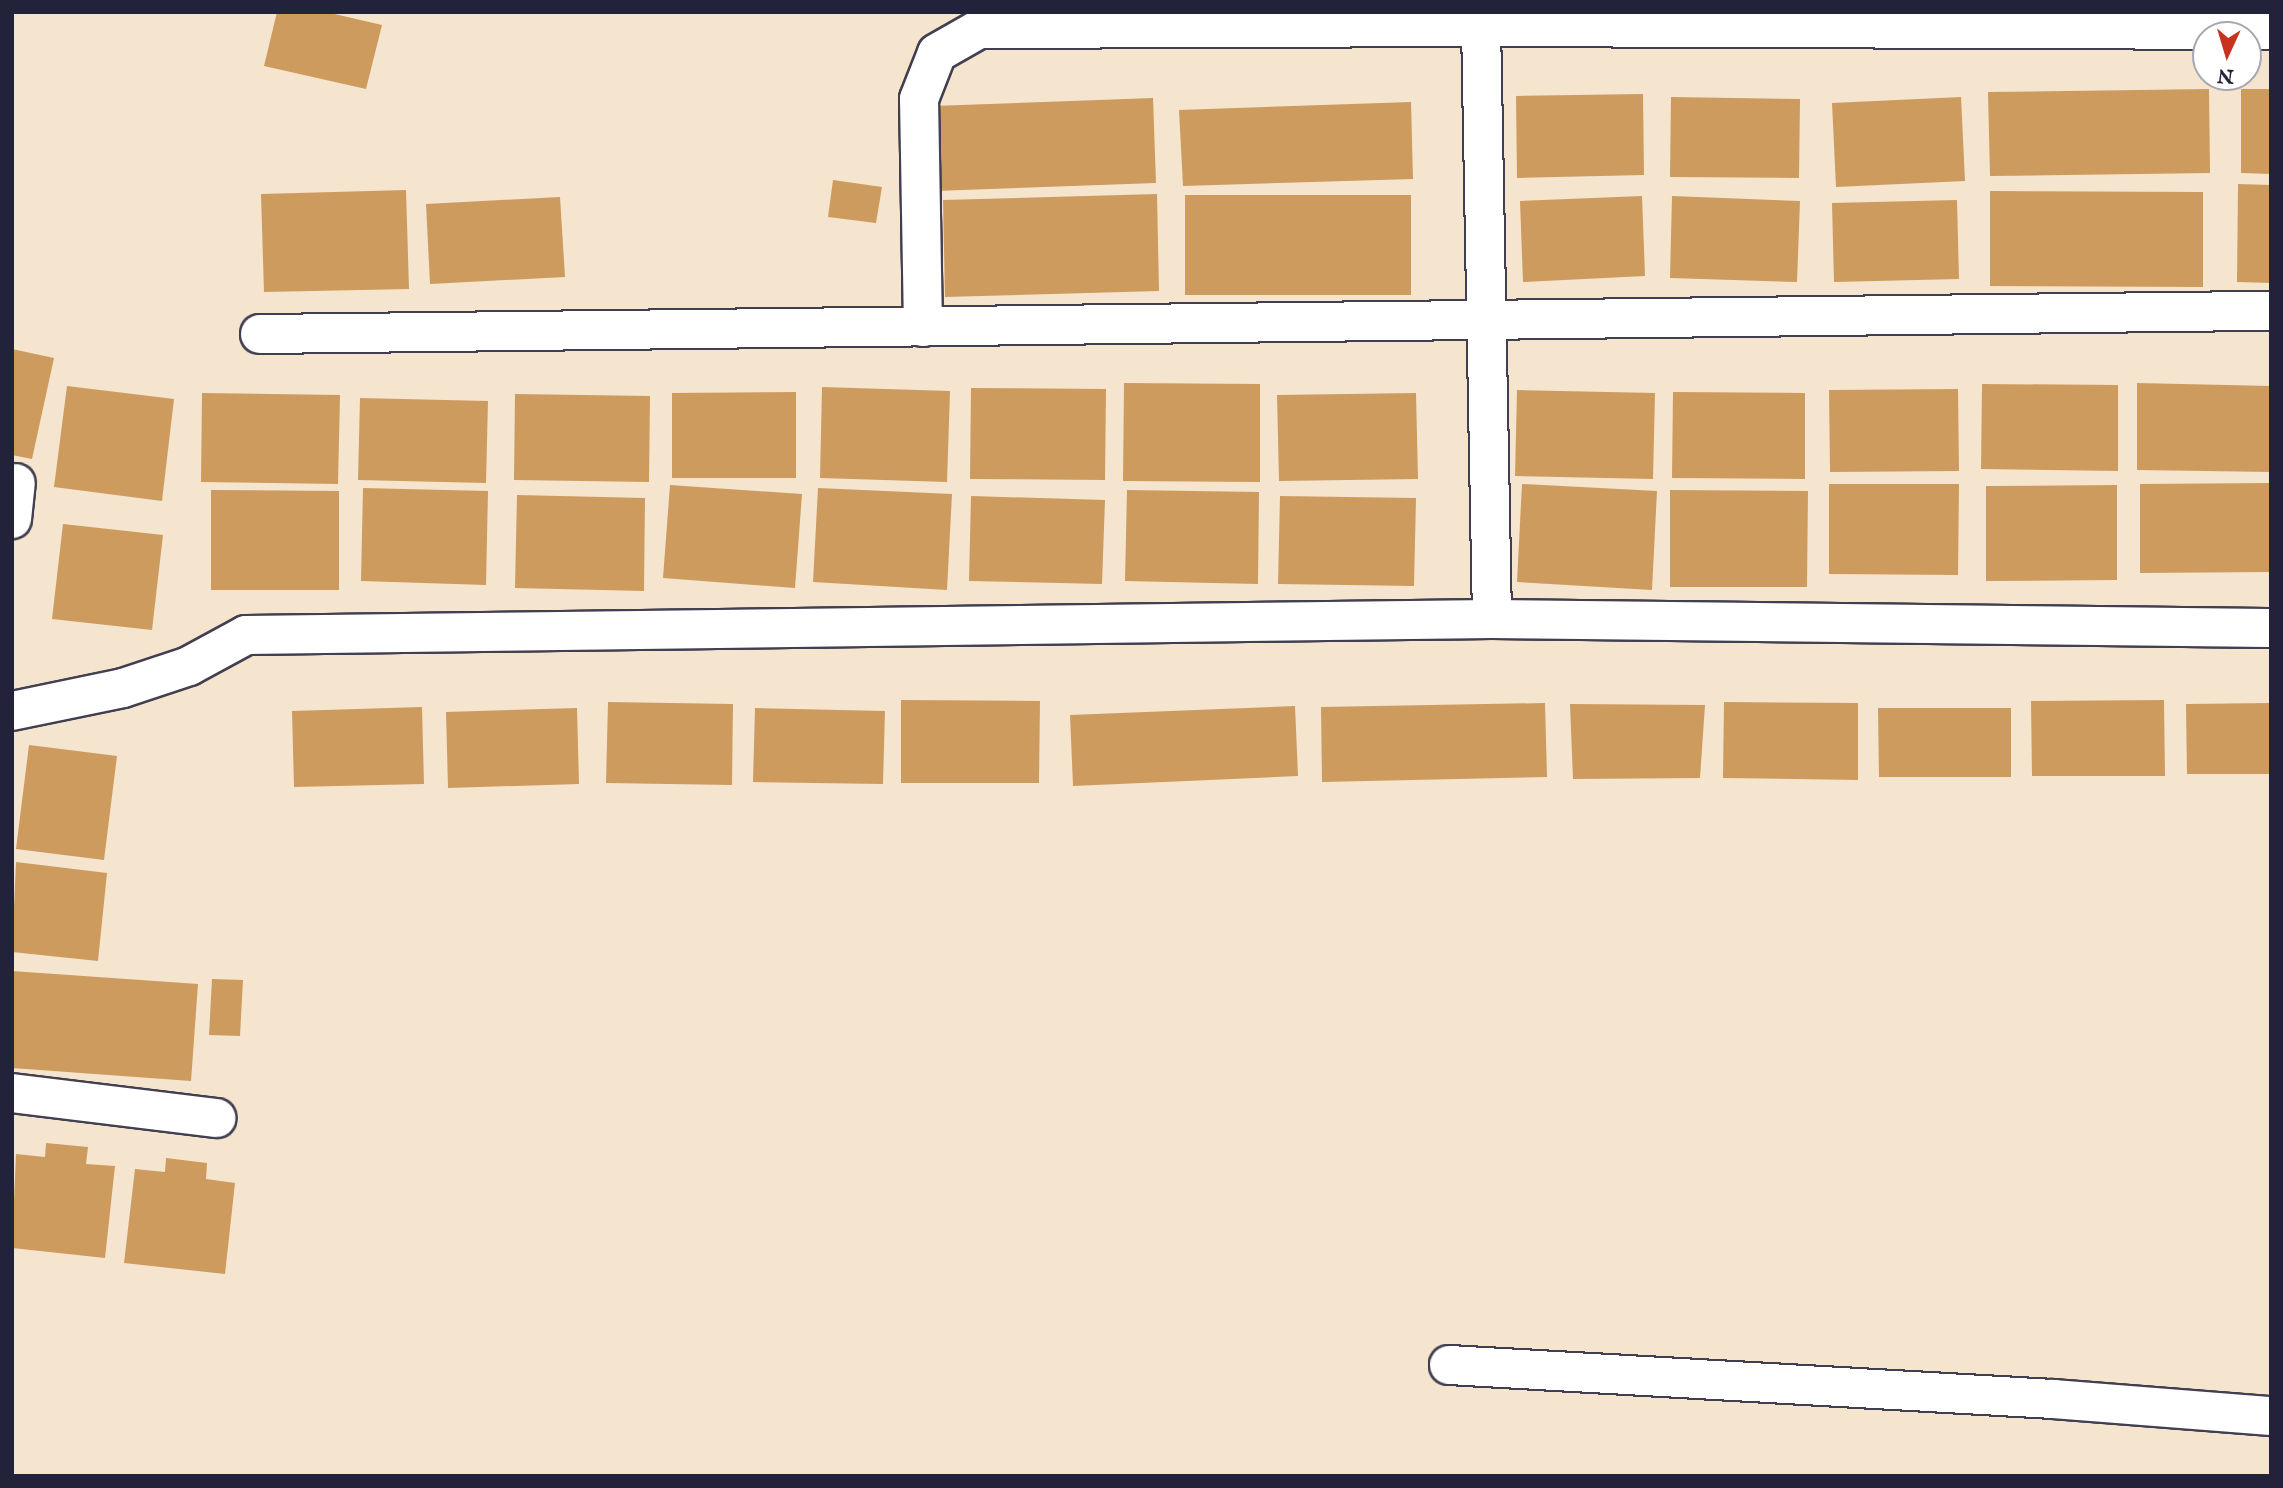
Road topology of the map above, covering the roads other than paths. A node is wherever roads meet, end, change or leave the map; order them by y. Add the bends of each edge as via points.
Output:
1 (1481, 27) junction
2 (2271, 30) edge
3 (2271, 311) edge
4 (1487, 321) junction
5 (923, 327) junction
6 (260, 334) dead end
7 (1492, 619) junction
8 (2271, 628) edge
9 (12, 711) edge
10 (12, 1093) edge
11 (216, 1118) dead end
12 (1449, 1365) dead end
13 (2271, 1416) edge

1 - 2 street
1 - 4 street
1 - 5 street via 979,29 937,53 919,99
3 - 4 street
4 - 5 street
4 - 7 street
5 - 6 street
7 - 8 street
7 - 9 street via 246,635 189,666 123,688
10 - 11 street
12 - 13 street

